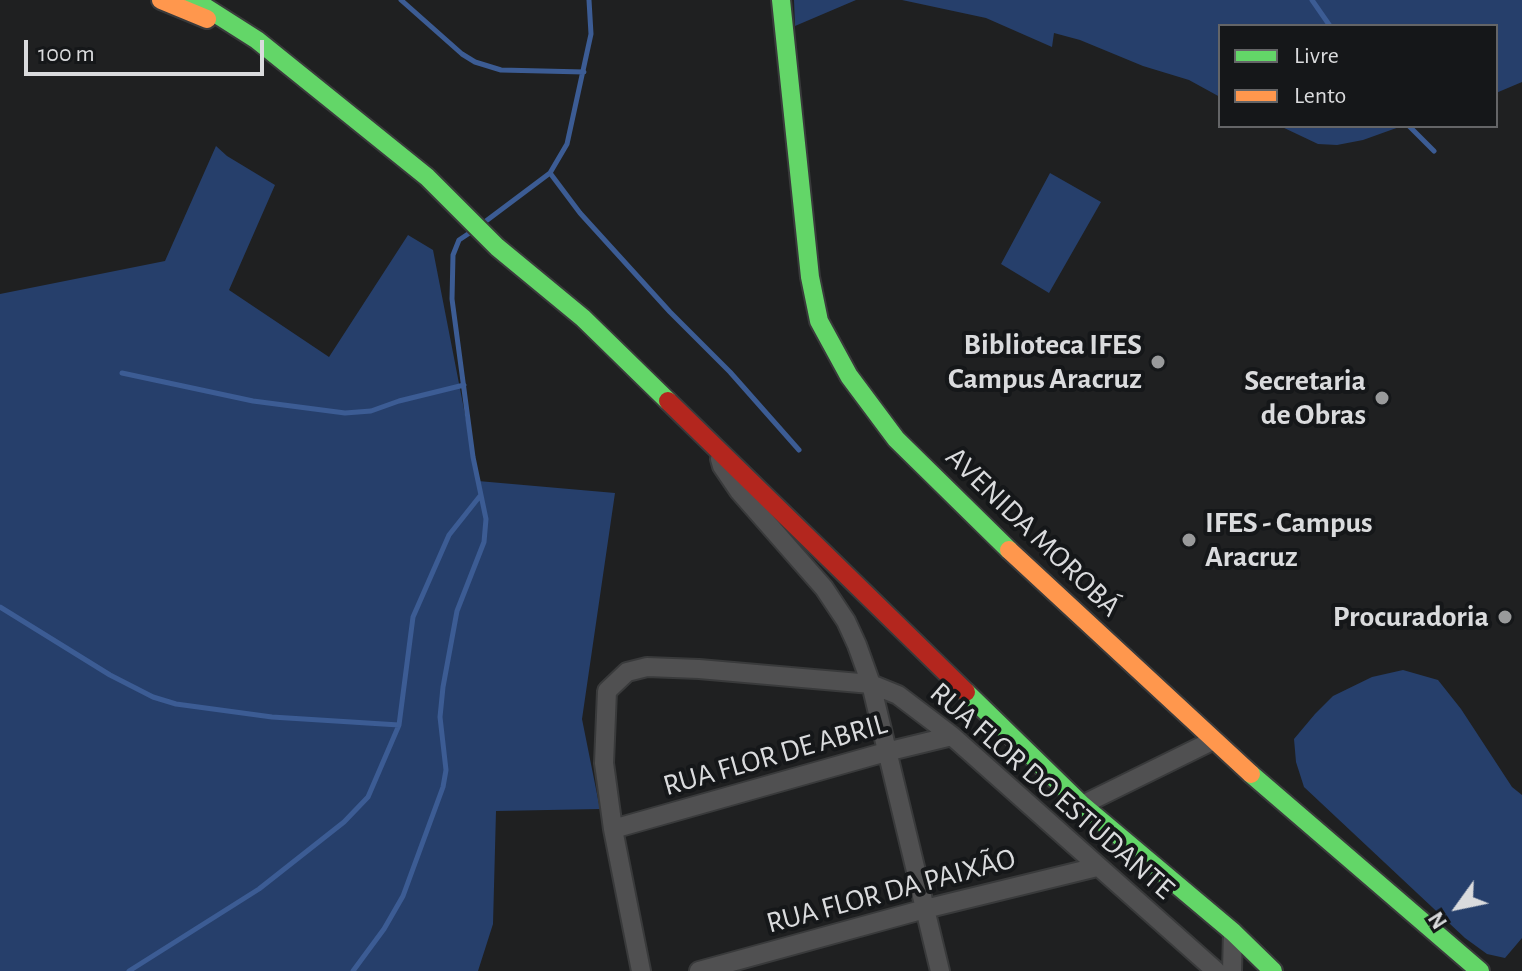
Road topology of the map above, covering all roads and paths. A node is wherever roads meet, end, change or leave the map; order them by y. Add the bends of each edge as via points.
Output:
1 (161, 0) edge
2 (194, 0) edge
3 (781, 0) edge
4 (257, 40) junction
5 (718, 449) junction
6 (871, 684) junction
7 (952, 736) junction
8 (1212, 741) junction
9 (886, 752) junction
10 (1082, 805) junction
11 (613, 829) junction
12 (1097, 867) junction
13 (925, 909) junction
14 (1233, 932) junction
15 (641, 971) edge
16 (699, 971) edge
17 (940, 971) edge
18 (1216, 971) edge
19 (1232, 971) edge
20 (1273, 971) edge
21 (1480, 971) edge

1 - 4 main road
2 - 4 main road
3 - 8 main road, AVENIDA MOROBÁ via 810,277 819,321 849,376 896,439
4 - 5 main road via 427,177
5 - 6 street via 722,466 739,491 846,621
5 - 10 main road
6 - 7 street, RUA FLOR DO ESTUDANTE via 898,695
6 - 9 street
6 - 11 street, RUA FLOR DO ESTUDANTE via 699,669 647,667 627,672 607,691 604,763
7 - 9 street, RUA FLOR DE ABRIL
7 - 12 street, RUA FLOR DO ESTUDANTE
8 - 10 street
8 - 21 main road, AVENIDA MOROBÁ
9 - 11 street, RUA FLOR DE ABRIL
9 - 13 street
10 - 14 main road
11 - 15 street
12 - 13 street, RUA FLOR DA PAIXÃO
12 - 18 street, RUA FLOR DO ESTUDANTE
13 - 16 street, RUA FLOR DA PAIXÃO
13 - 17 street
14 - 19 street
14 - 20 main road

